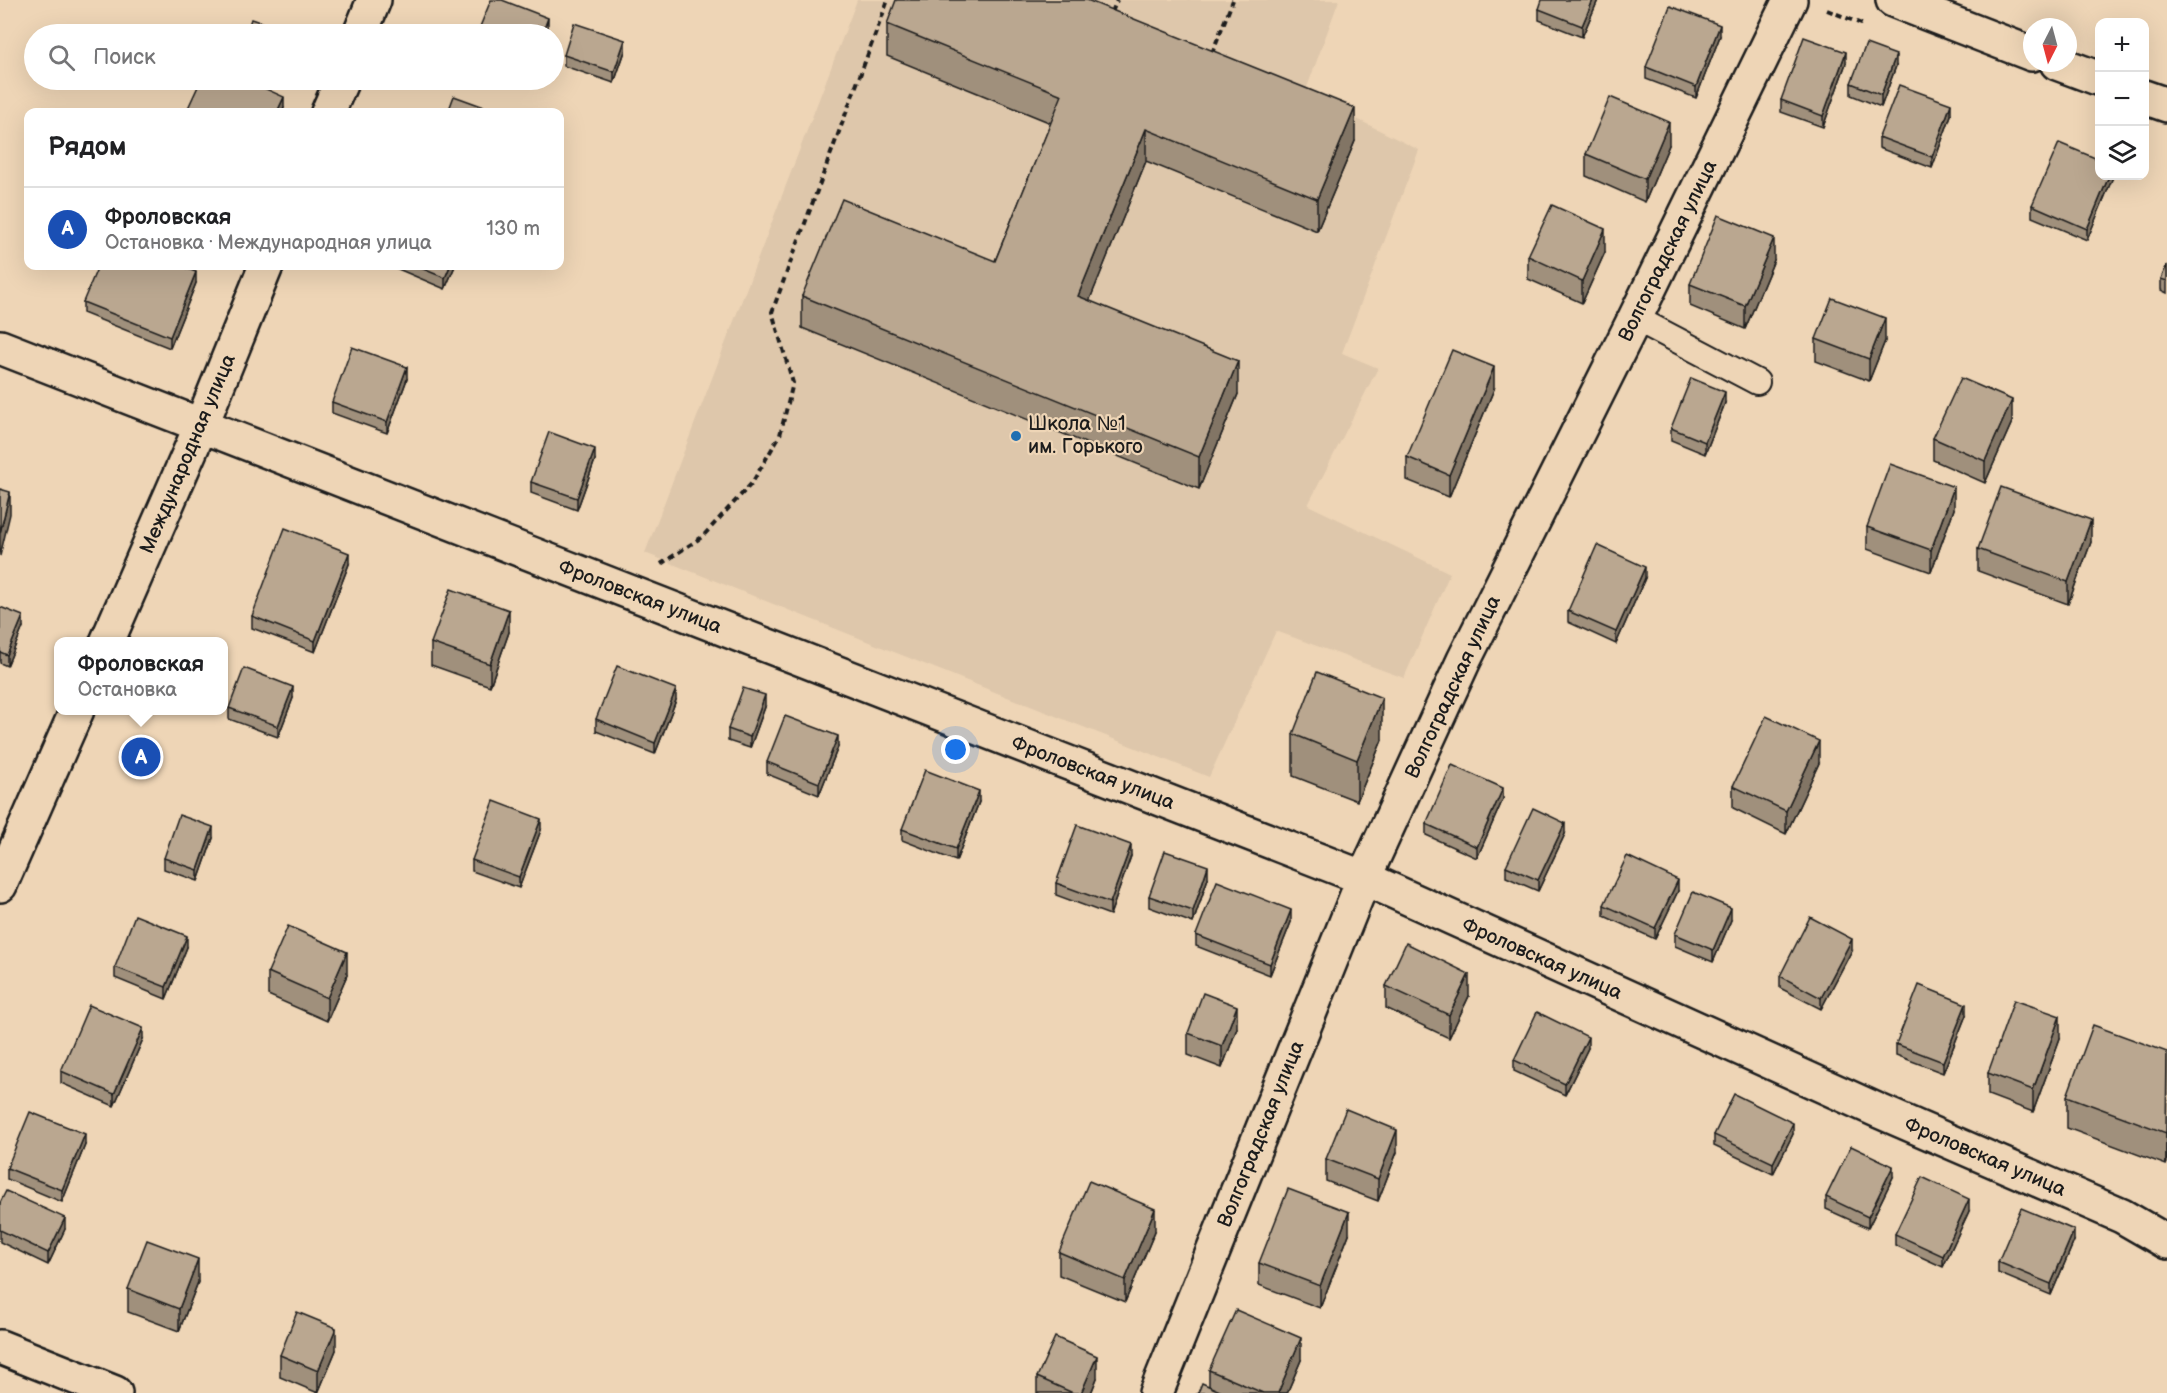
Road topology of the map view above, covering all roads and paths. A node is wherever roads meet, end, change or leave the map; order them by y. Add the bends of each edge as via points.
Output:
1 (374, 0) edge
2 (888, 0) edge
3 (1117, 0) edge
4 (1233, 0) edge
5 (1790, 0) edge
6 (1893, 0) edge
7 (1102, 8) edge
8 (1112, 12) junction
9 (1121, 16) edge
10 (364, 24) edge
11 (1201, 49) edge
12 (2023, 51) edge
13 (1212, 53) junction
14 (1222, 58) edge
15 (2077, 70) edge
16 (2095, 77) edge
17 (338, 90) edge
18 (2149, 98) edge
19 (2167, 105) edge
20 (330, 108) edge
21 (264, 270) edge
22 (1635, 318) junction
23 (0, 348) edge
24 (1757, 382) dead end
25 (201, 426) junction
26 (622, 590) junction
27 (109, 637) edge
28 (75, 715) edge
29 (1364, 878) junction
30 (0, 885) edge
31 (2167, 1242) edge
32 (0, 1347) edge
33 (115, 1393) edge
34 (1156, 1393) edge

1 - 10 street
2 - 26 path via 772,312 793,383 780,435 752,483 702,537
3 - 8 path
4 - 13 path
5 - 22 street, Волгоградская улица
6 - 12 street
7 - 8 path
8 - 9 path
11 - 13 path
13 - 14 path
15 - 16 street
17 - 20 street
18 - 19 street
21 - 25 street, Международная улица
22 - 24 lane
22 - 29 street, Волгоградская улица via 1464,660
23 - 25 street, Фроловская улица
25 - 26 street, Фроловская улица
25 - 27 street, Международная улица
26 - 29 street, Фроловская улица
28 - 30 street
29 - 31 street, Фроловская улица via 1879,1111 2122,1216
29 - 34 street, Волгоградская улица
32 - 33 street

